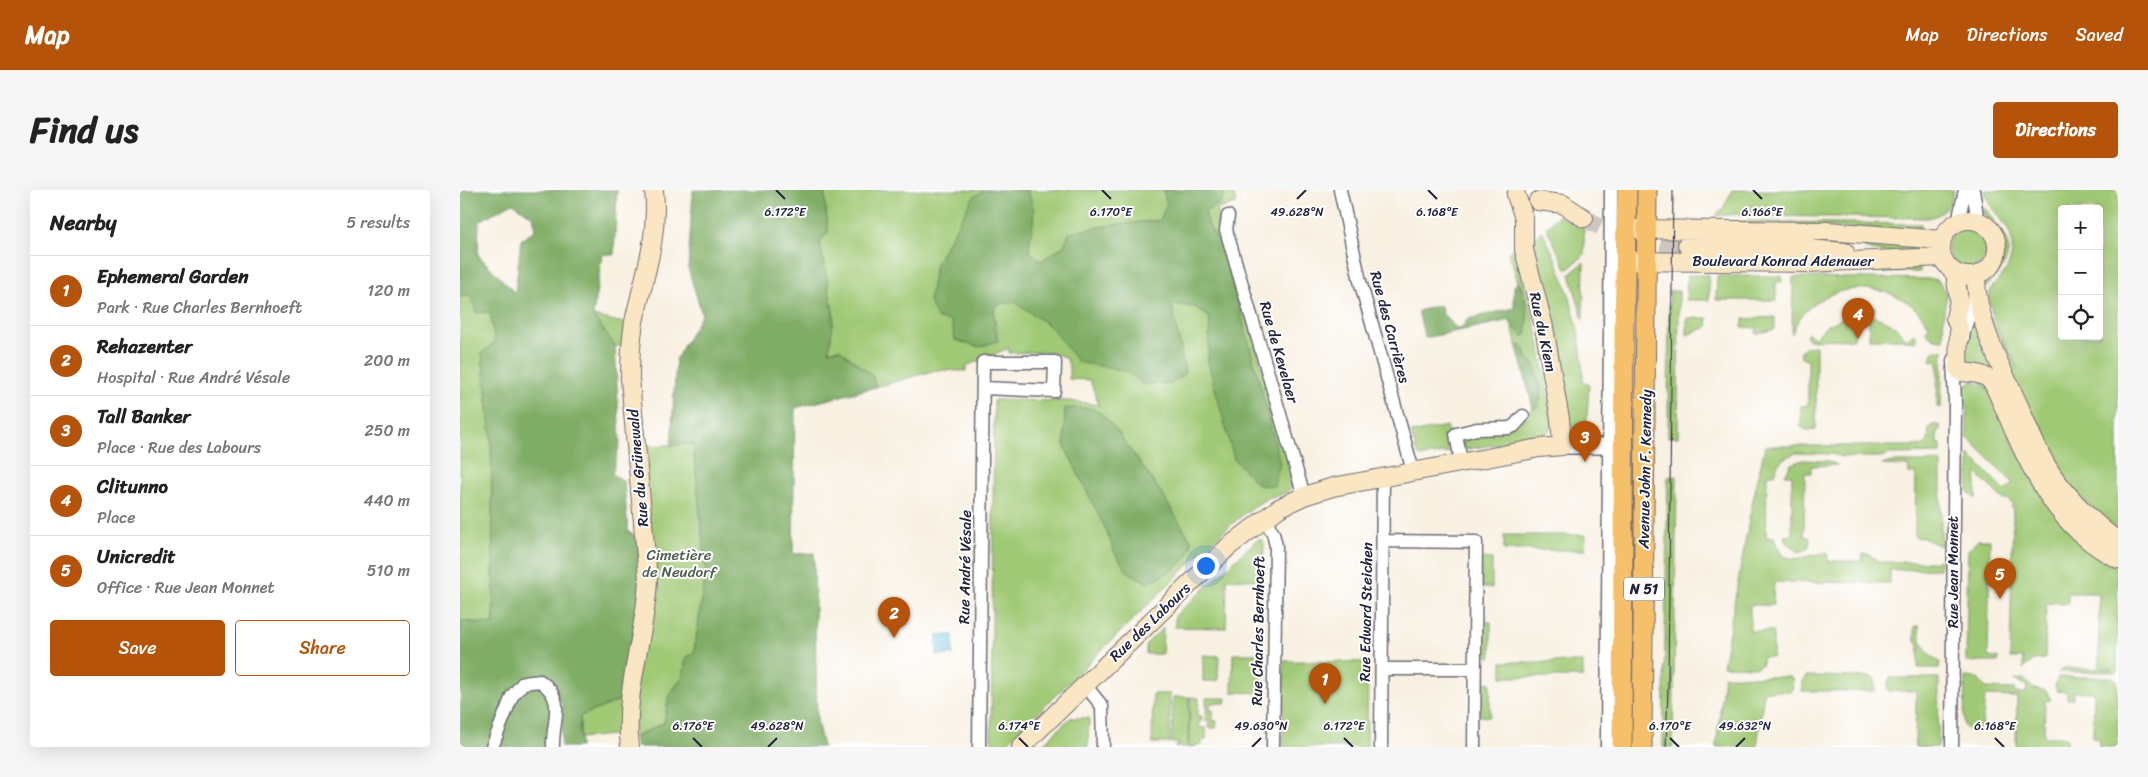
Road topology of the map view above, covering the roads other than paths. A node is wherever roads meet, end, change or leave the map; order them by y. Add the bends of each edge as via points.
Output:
1 (654, 190) edge
2 (1340, 190) edge
3 (1611, 190) edge
4 (1626, 190) edge
5 (1647, 190) edge
6 (1965, 190) edge
7 (1973, 190) edge
8 (1515, 192) edge
9 (1541, 197) edge
10 (1560, 197) edge
11 (1228, 216) dead end
12 (1524, 218) junction
13 (1584, 218) tunnel mouth
14 (1958, 222) junction
15 (1978, 222) junction
16 (1626, 229) junction
17 (1647, 229) junction
18 (1920, 238) junction
19 (1687, 245) tunnel mouth
20 (1785, 247) junction
21 (1942, 248) junction
22 (1920, 259) junction
23 (1625, 261) junction
24 (1647, 261) junction
25 (1955, 273) junction
26 (1976, 283) junction
27 (1955, 318) junction
28 (1961, 372) junction
29 (982, 388) junction
30 (1955, 401) junction
31 (1523, 416) dead end
32 (1562, 446) junction
33 (1609, 446) junction
34 (1461, 462) junction
35 (1413, 471) junction
36 (1383, 476) junction
37 (1304, 496) junction
38 (1264, 518) junction
39 (1383, 541) junction
40 (2118, 541) edge
41 (2118, 559) edge
42 (1382, 669) junction
43 (1475, 669) junction
44 (1085, 685) junction
45 (1615, 725) junction
46 (492, 747) edge
47 (553, 747) edge
48 (630, 747) edge
49 (979, 747) edge
50 (1021, 747) edge
51 (1102, 747) edge
52 (1273, 747) edge
53 (1381, 747) edge
54 (1474, 747) edge
55 (1607, 747) edge
56 (1622, 747) edge
57 (1642, 747) edge
58 (1952, 747) edge

1 - 48 main road, Rue du Grünewald via 655,229 634,321 630,360 648,598 630,699
2 - 35 street, Rue des Carrières via 1360,281
3 - 33 street, Avenue John F. Kennedy
4 - 16 main road, Avenue John F. Kennedy / N 51
5 - 17 main road, Avenue John F. Kennedy / N 51
6 - 14 street
7 - 15 street
8 - 9 main road via 1524,200
8 - 12 main road, Rue du Kiem
9 - 10 main road
9 - 12 main road
10 - 13 main road
11 - 37 street, Rue de Kevelaer via 1226,230
12 - 32 main road, Rue du Kiem via 1524,250 1544,328
14 - 15 main road
14 - 21 main road via 1946,232
15 - 26 main road via 1992,233 1996,249 1991,266
16 - 17 main road, Boulevard Konrad Adenauer
16 - 23 main road, Avenue John F. Kennedy / N 51
17 - 18 main road, Boulevard Konrad Adenauer via 1827,231
17 - 24 main road, Avenue John F. Kennedy / N 51
18 - 20 main road
18 - 21 main road, Boulevard Konrad Adenauer
19 - 20 main road, Boulevard Konrad Adenauer
20 - 22 main road
21 - 22 main road, Boulevard Konrad Adenauer
21 - 25 main road via 1945,263
22 - 24 main road, Boulevard Konrad Adenauer via 1806,263
23 - 24 main road, Boulevard Konrad Adenauer
23 - 45 main road, Avenue John F. Kennedy / N 51
24 - 57 main road, Avenue John F. Kennedy / N 51
25 - 26 main road
25 - 27 main road, Rue Jean Monnet via 1958,300
26 - 28 street, Rue Jean Monnet via 1973,306 1964,330
26 - 40 main road via 1994,352 2054,478 2080,509
27 - 28 main road, Rue Jean Monnet via 1959,328 1958,365
27 - 30 street, Rue Jean Monnet
28 - 30 street, Rue Jean Monnet
28 - 41 main road via 1984,375 1994,385 2024,454 2046,494 2082,534
29 - 29 street, Rue André Vésale via 983,362 1055,362 1054,391
29 - 49 street, Rue André Vésale
30 - 58 street, Rue Jean Monnet
31 - 34 street via 1509,428 1476,429 1456,434
32 - 33 street, Rue des Labours
32 - 34 main road, Rue des Labours
33 - 45 street, Avenue John F. Kennedy
34 - 35 main road, Rue des Labours
35 - 36 main road, Rue des Labours
36 - 37 main road, Rue des Labours
36 - 39 street, Rue Edward Steichen
37 - 38 main road, Rue des Labours
38 - 44 main road, Rue des Labours via 1228,547
38 - 52 street, Rue Charles Bernhoeft via 1276,546
39 - 42 street, Rue Edward Steichen
39 - 43 street via 1476,542
42 - 43 street
42 - 53 street, Rue Edward Steichen
43 - 54 street
44 - 50 main road, Rue des Labours
44 - 51 street via 1102,706
45 - 55 street, Avenue John F. Kennedy
45 - 56 main road, Avenue John F. Kennedy / N 51
46 - 47 street via 512,696 523,683 540,681 552,690 556,704

